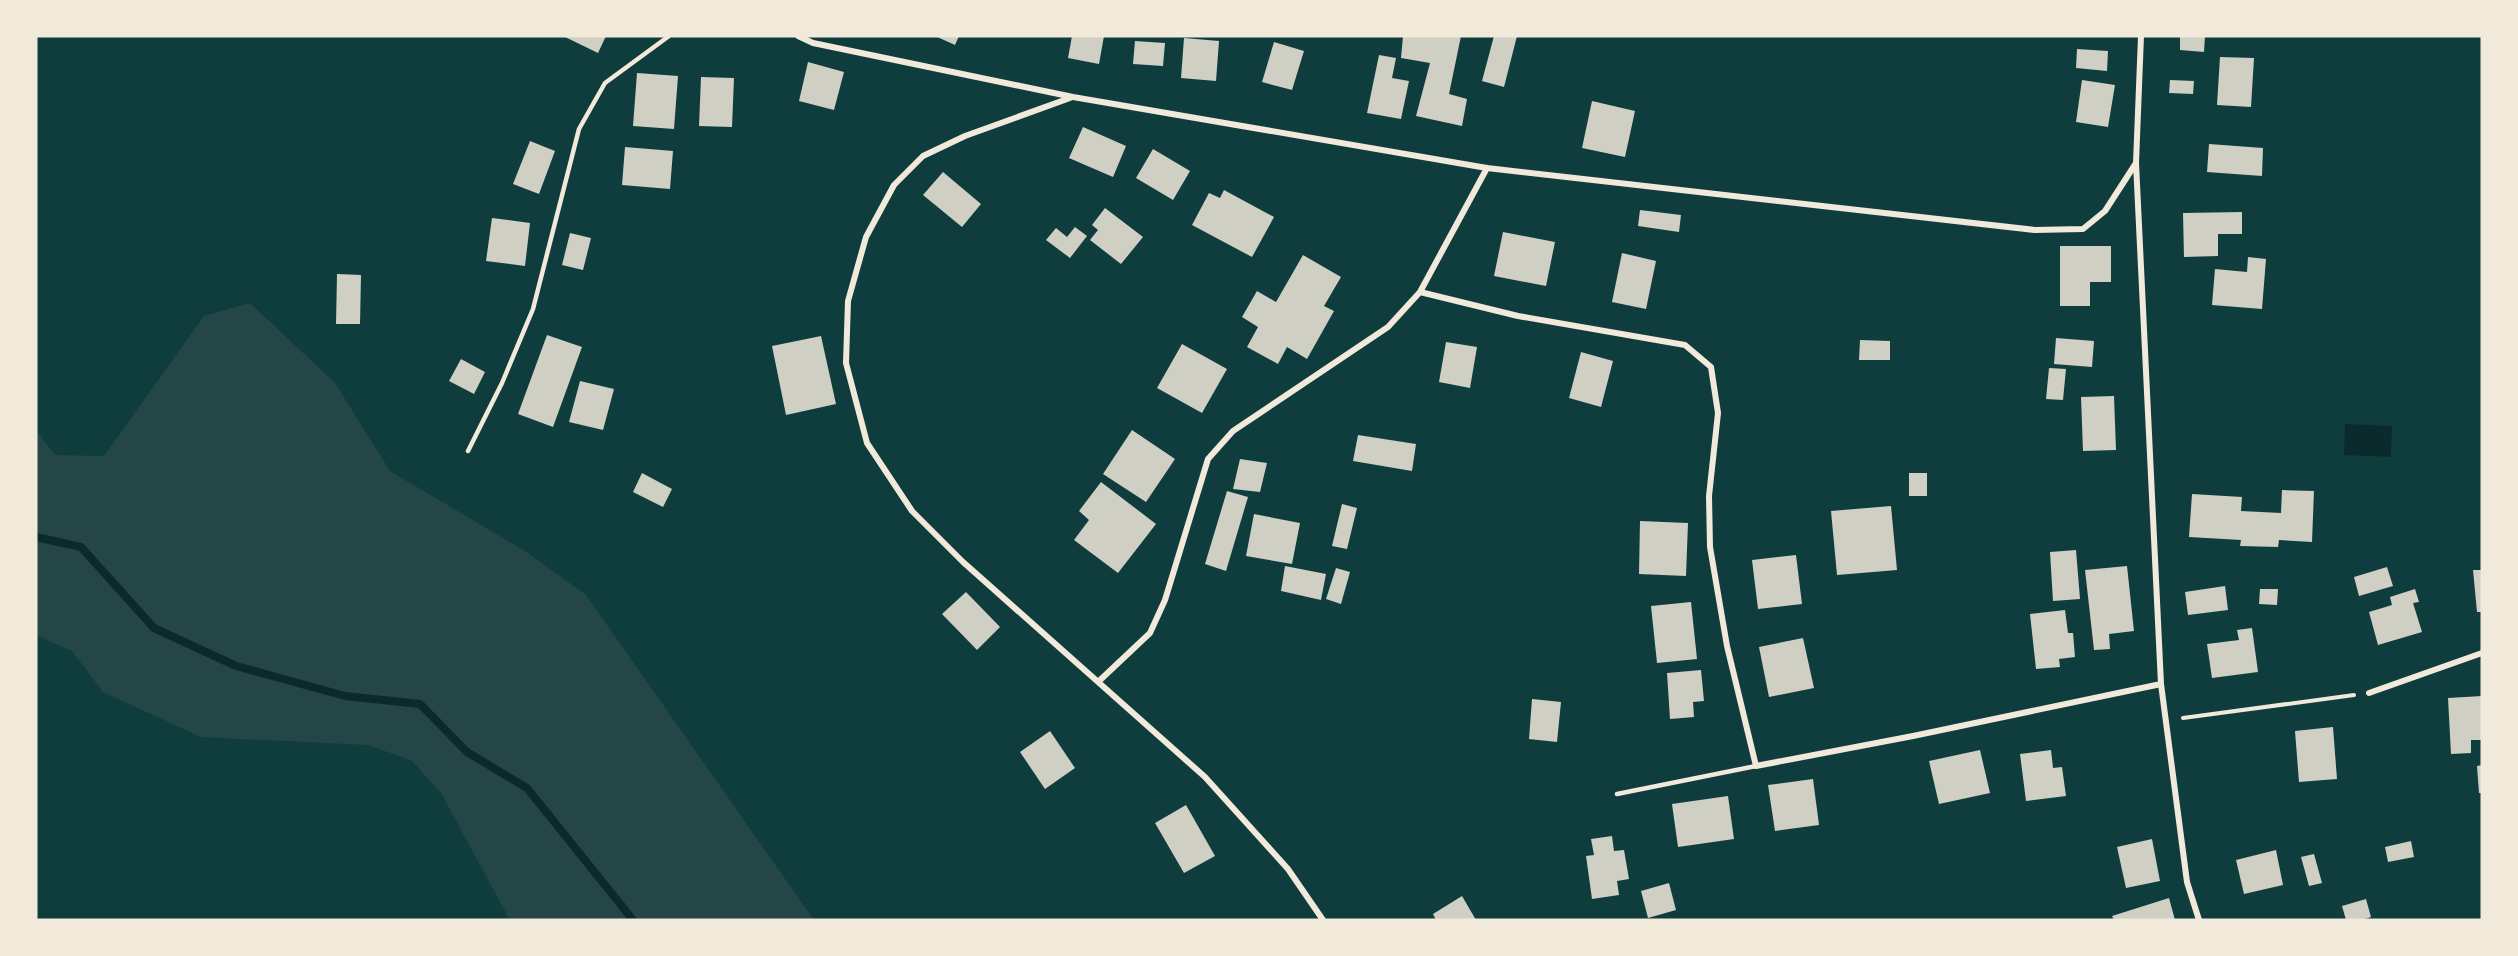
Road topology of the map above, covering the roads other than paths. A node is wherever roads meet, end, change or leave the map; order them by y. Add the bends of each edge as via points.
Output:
1 (669, 36) edge
2 (798, 36) edge
3 (2141, 36) edge
4 (1073, 97) junction
5 (2136, 163) junction
6 (1487, 168) junction
7 (1420, 292) junction
8 (468, 451) dead end
9 (2482, 653) edge
10 (1098, 682) junction
11 (2161, 684) junction
12 (2370, 693) road end
13 (1756, 766) junction
14 (1617, 794) dead end
15 (1323, 920) edge
16 (2199, 920) edge

1 - 8 lane via 605,83 579,129 533,309
2 - 4 street via 813,43
3 - 5 street
4 - 6 street
4 - 10 street via 965,136 923,156 894,185 866,237 848,300 846,363 867,443 912,511 963,562
5 - 6 street via 2105,211 2083,229 2035,230
5 - 11 street
6 - 7 street
7 - 10 street via 1388,327 1233,431 1208,459 1165,600 1150,633
7 - 13 street via 1518,315 1685,345 1711,367 1718,413 1709,496 1710,547 1726,646
9 - 12 street
10 - 15 street via 1205,777 1288,869
11 - 13 street
11 - 16 street via 2187,882
13 - 14 lane

